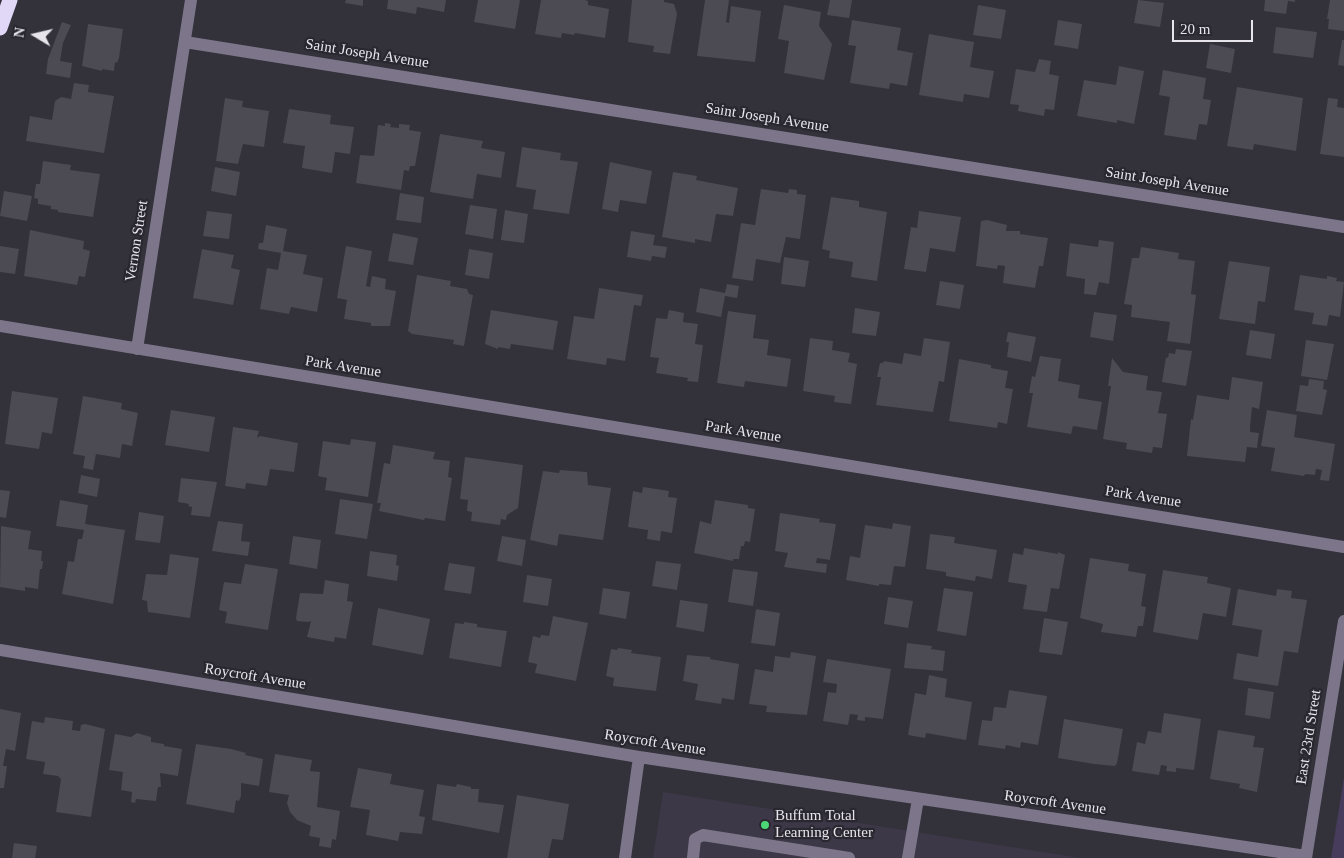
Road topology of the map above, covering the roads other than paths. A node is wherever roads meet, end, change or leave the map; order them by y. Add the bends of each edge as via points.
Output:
1 (10, 0) edge
2 (192, 0) edge
3 (0, 28) edge
4 (185, 42) junction
5 (1344, 226) edge
6 (0, 326) edge
7 (136, 350) junction
8 (1344, 547) edge
9 (1344, 621) edge
10 (0, 650) edge
11 (639, 757) junction
12 (918, 799) junction
13 (1306, 857) edge
14 (625, 858) edge
15 (693, 858) edge
16 (849, 858) edge
17 (908, 858) edge

1 - 3 highway
2 - 4 street, Vernon Street
4 - 5 street, Saint Joseph Avenue
4 - 7 street, Vernon Street
6 - 7 street
7 - 8 street, Park Avenue
9 - 13 street, East 23rd Street
10 - 11 street, Roycroft Avenue
11 - 12 street, Roycroft Avenue
11 - 14 street
12 - 13 street, Roycroft Avenue
12 - 17 street
15 - 16 street via 695,839 703,835

